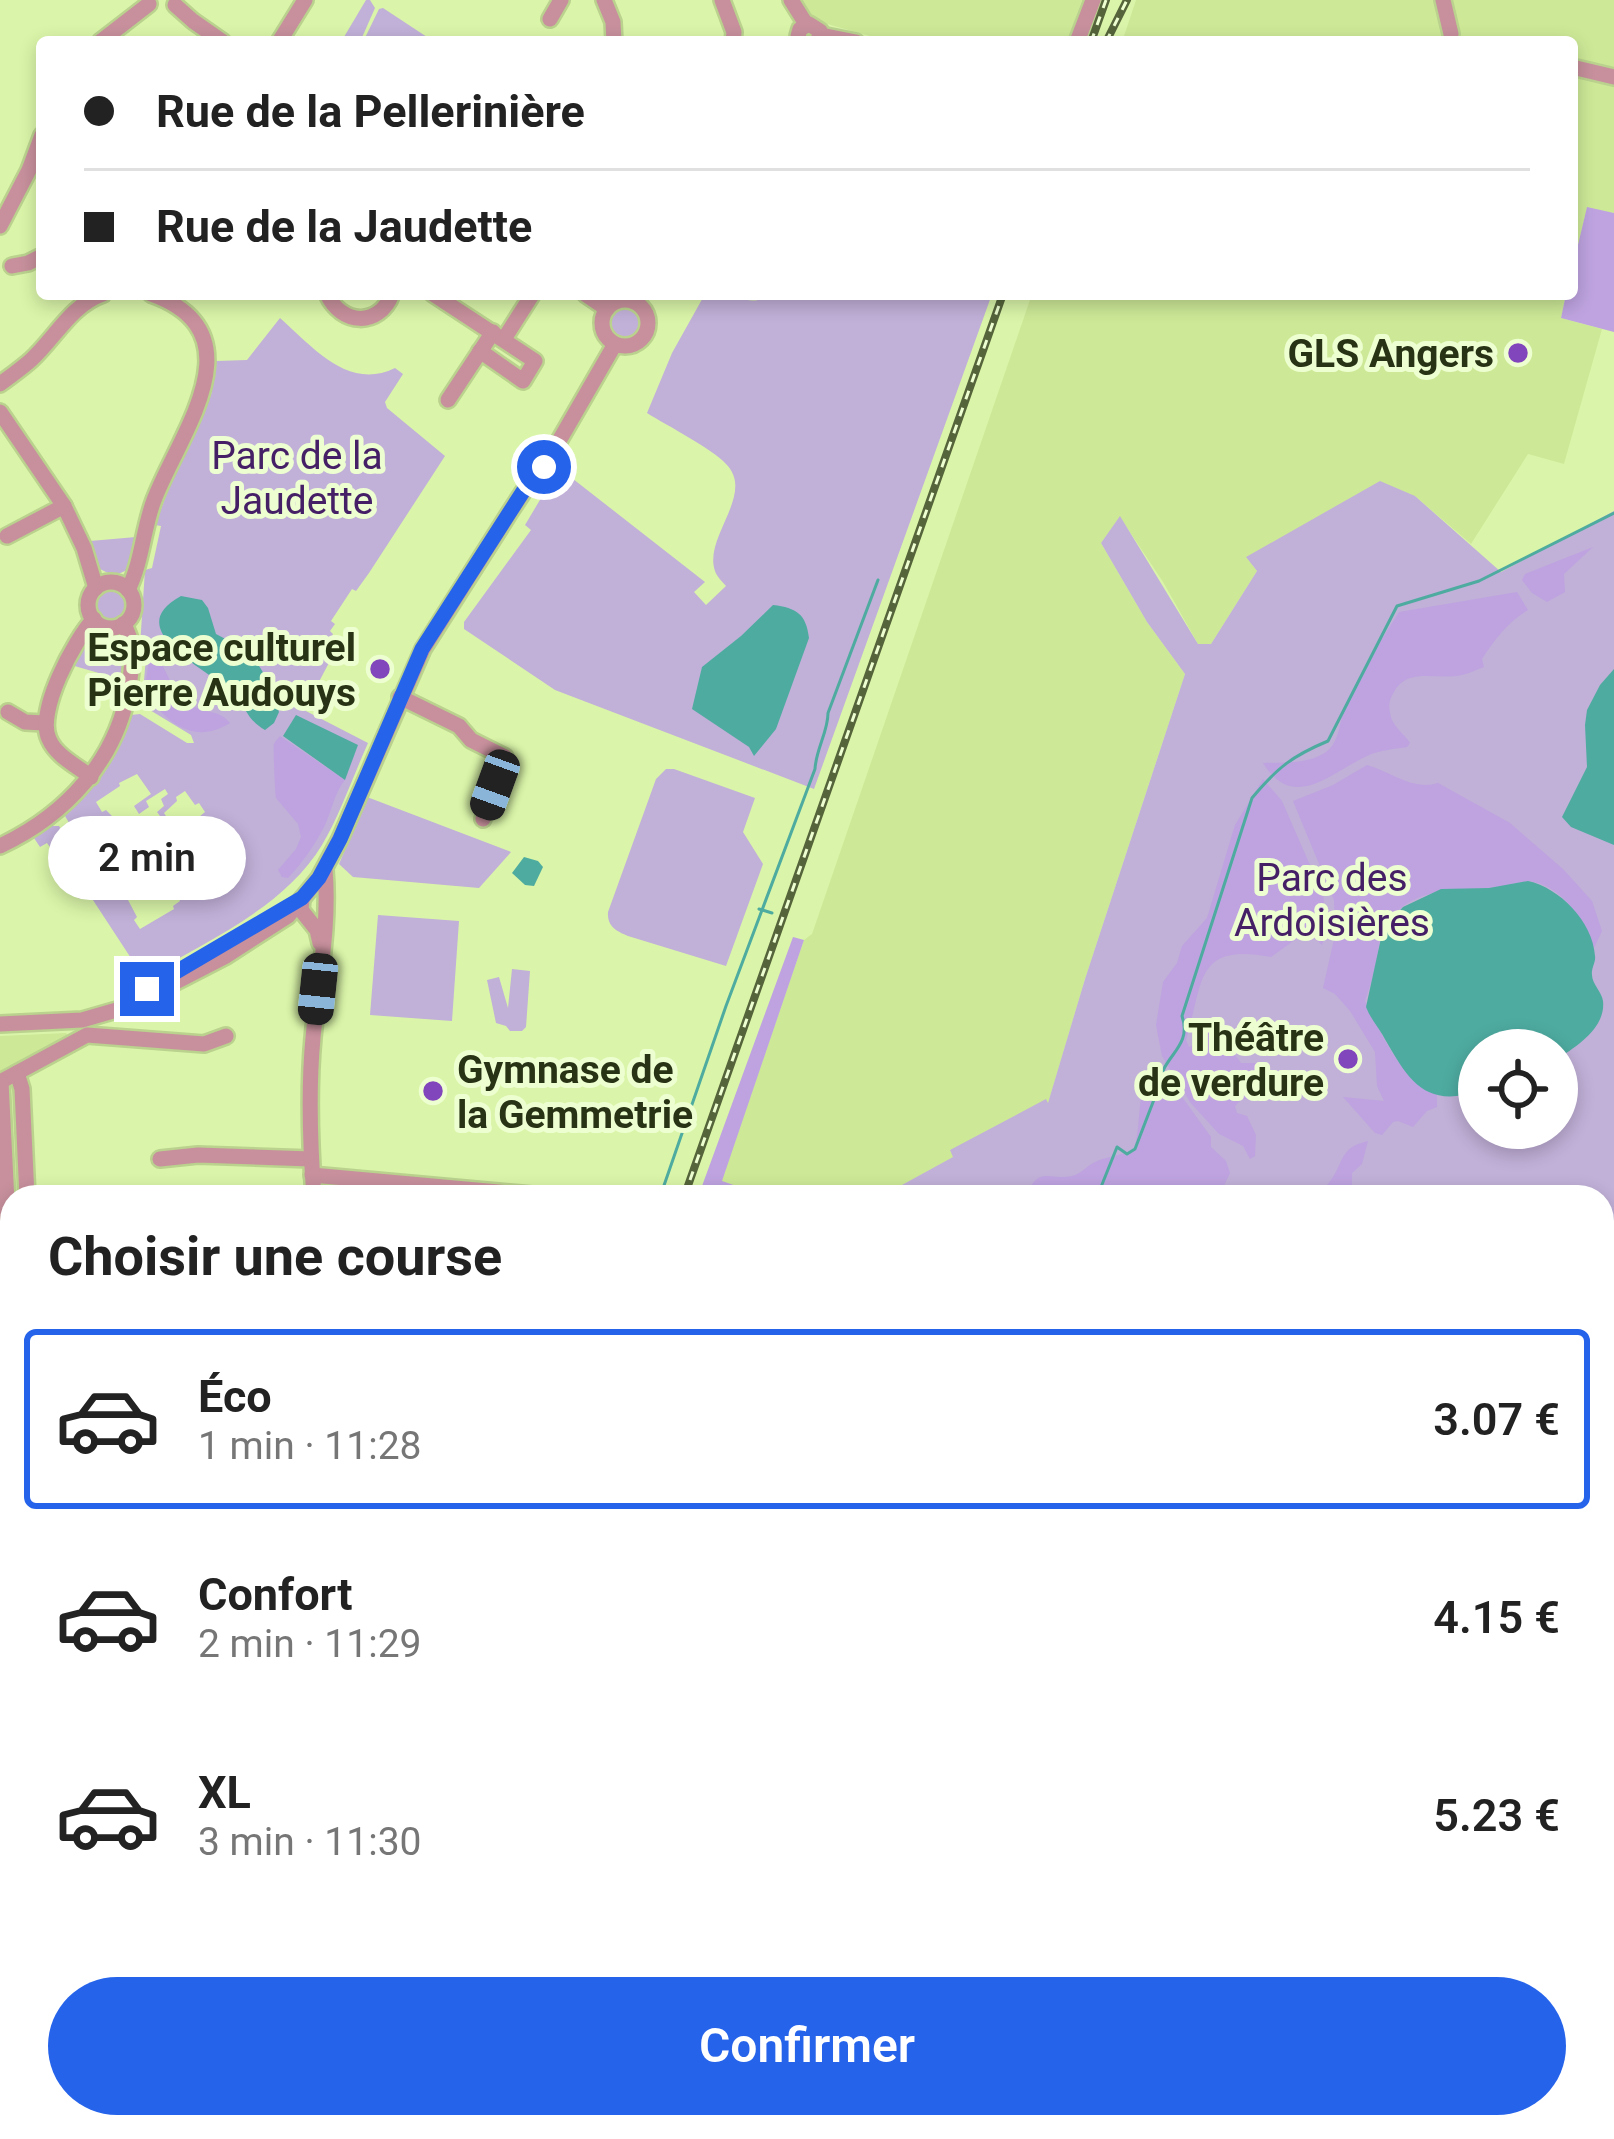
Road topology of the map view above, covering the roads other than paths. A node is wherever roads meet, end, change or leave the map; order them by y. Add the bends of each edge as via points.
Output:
1 (305, 0) edge
2 (561, 0) edge
3 (604, 0) edge
4 (722, 0) edge
5 (791, 0) edge
6 (1093, 0) edge
7 (1443, 0) edge
8 (147, 2) edge
9 (177, 2) edge
10 (550, 19) dead end
11 (806, 24) junction
12 (110, 36) edge
13 (215, 36) edge
14 (283, 36) edge
15 (614, 36) edge
16 (733, 36) edge
17 (799, 36) edge
18 (818, 36) edge
19 (1079, 36) edge
20 (1451, 36) edge
21 (1578, 68) edge
22 (1614, 76) edge
23 (36, 151) edge
24 (0, 226) edge
25 (36, 259) edge
26 (12, 266) dead end
27 (91, 300) edge
28 (163, 300) edge
29 (328, 300) edge
30 (391, 300) edge
31 (442, 300) edge
32 (529, 300) edge
33 (594, 300) edge
34 (632, 300) edge
35 (642, 300) edge
36 (608, 309) junction
37 (498, 336) junction
38 (615, 344) junction
39 (480, 351) junction
40 (0, 384) edge
41 (448, 400) dead end
42 (0, 412) edge
43 (64, 506) junction
44 (8, 536) dead end
45 (97, 587) junction
46 (128, 590) junction
47 (94, 619) junction
48 (123, 624) junction
49 (400, 697) junction
50 (8, 712) dead end
51 (44, 723) junction
52 (91, 777) junction
53 (483, 819) dead end
54 (0, 846) edge
55 (325, 867) junction
56 (302, 898) junction
57 (297, 916) junction
58 (325, 916) junction
59 (321, 952) junction
60 (60, 1022) junction
61 (0, 1024) edge
62 (226, 1036) dead end
63 (17, 1073) junction
64 (0, 1082) edge
65 (160, 1159) dead end
66 (312, 1167) junction
67 (6, 1185) edge
68 (26, 1185) edge
69 (313, 1185) edge
70 (385, 1185) edge
71 (1614, 1712) edge
72 (1614, 1725) edge

1 - 14 street
2 - 10 street
3 - 15 street
4 - 16 street
5 - 11 street
6 - 19 street
7 - 20 street
8 - 9 street via 162,10
8 - 12 street
9 - 13 street
11 - 17 street
11 - 18 street
21 - 22 street
23 - 24 street
25 - 26 street
27 - 40 street
28 - 46 street via 194,325 208,371 149,512
29 - 30 street via 340,313 364,318
31 - 37 street
32 - 37 street
33 - 36 street
34 - 36 street
35 - 38 street via 646,333 634,344
36 - 38 street via 604,330
37 - 39 street
37 - 39 street via 535,361 523,381
38 - 49 street via 541,479 422,649
39 - 41 street
42 - 43 street
43 - 44 street
43 - 45 street
45 - 46 street via 113,582
45 - 47 street via 89,603
46 - 48 street via 133,610
47 - 48 street
47 - 51 street
48 - 52 street via 133,652 126,701
49 - 53 street via 505,757
49 - 55 street
50 - 51 street
51 - 52 street via 50,744
52 - 54 street via 49,819
55 - 56 street
55 - 58 street
56 - 57 street
56 - 58 street
56 - 60 street via 147,989
57 - 59 street via 317,930
57 - 60 street via 146,1000
58 - 59 street
59 - 66 street
60 - 61 street
62 - 63 street via 204,1044 87,1034
63 - 64 street
63 - 68 street
64 - 67 street
65 - 66 street
66 - 69 street
66 - 70 street
71 - 72 main road

